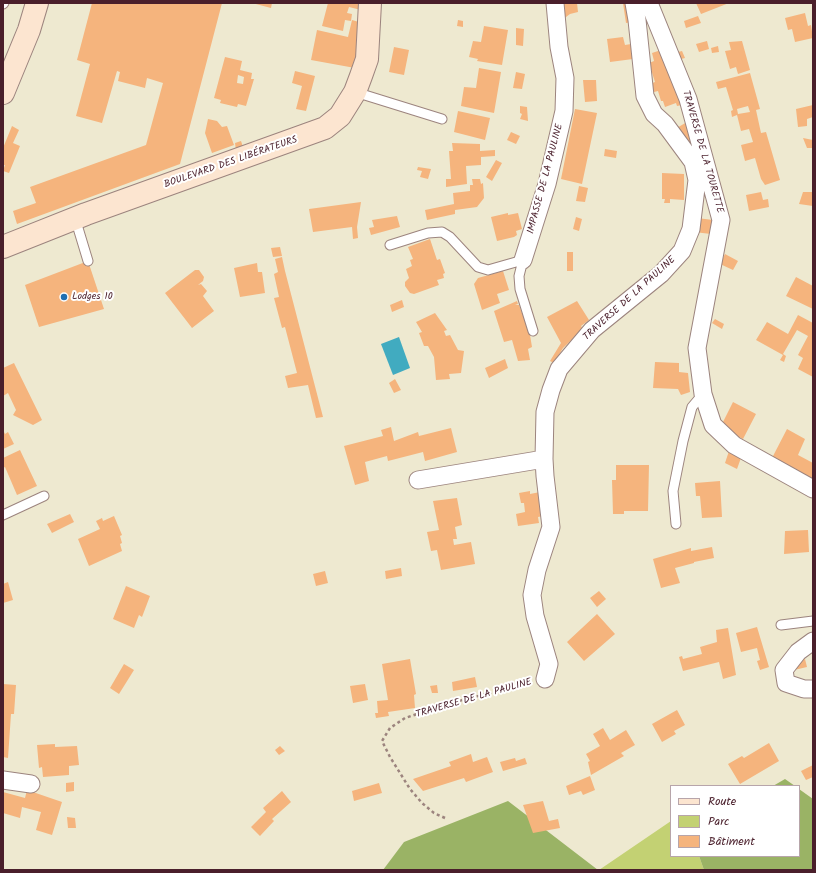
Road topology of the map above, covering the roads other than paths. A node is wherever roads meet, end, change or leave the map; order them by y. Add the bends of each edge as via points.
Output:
1 (37, 3) edge
2 (371, 3) edge
3 (555, 3) edge
4 (634, 3) edge
5 (649, 3) edge
6 (355, 92) junction
7 (3, 93) edge
8 (442, 119) dead end
9 (75, 218) junction
10 (4, 245) edge
11 (390, 245) dead end
12 (523, 260) junction
13 (88, 261) dead end
14 (533, 331) dead end
15 (703, 394) junction
16 (544, 459) junction
17 (418, 480) dead end
18 (813, 489) edge
19 (44, 496) dead end
20 (3, 515) edge
21 (676, 524) dead end
22 (813, 621) edge
23 (781, 625) dead end
24 (813, 641) edge
25 (544, 679) road end
26 (813, 689) edge
27 (3, 780) edge
28 (31, 784) dead end

1 - 7 street via 29,30
2 - 6 street, BOULEVARD DES LIBÉRATEURS via 367,58
3 - 12 street, IMPASSE DE LA PAULINE via 565,78 564,111 547,184
4 - 16 street, TRAVERSE DE LA PAULINE via 645,96 654,114 665,124 693,162 697,180 691,229 682,251 661,274 592,330 559,369 545,412
5 - 15 street, TRAVERSE DE LA TOURETTE via 688,98 721,220 697,348
6 - 8 lane
6 - 9 street, BOULEVARD DES LIBÉRATEURS via 340,116 314,133
9 - 10 street, BOULEVARD DES LIBÉRATEURS
9 - 13 lane
11 - 12 lane via 428,233 442,232 478,267 488,270
12 - 14 lane via 519,276 520,289
15 - 18 street, TRAVERSE DE LA TOURETTE via 713,425 734,445
15 - 21 lane via 692,407 681,448 673,491
16 - 17 street
16 - 25 street, TRAVERSE DE LA PAULINE via 551,527 532,595 535,616 549,664
19 - 20 lane
22 - 23 lane
24 - 26 street via 798,652 784,670 786,683
27 - 28 street

